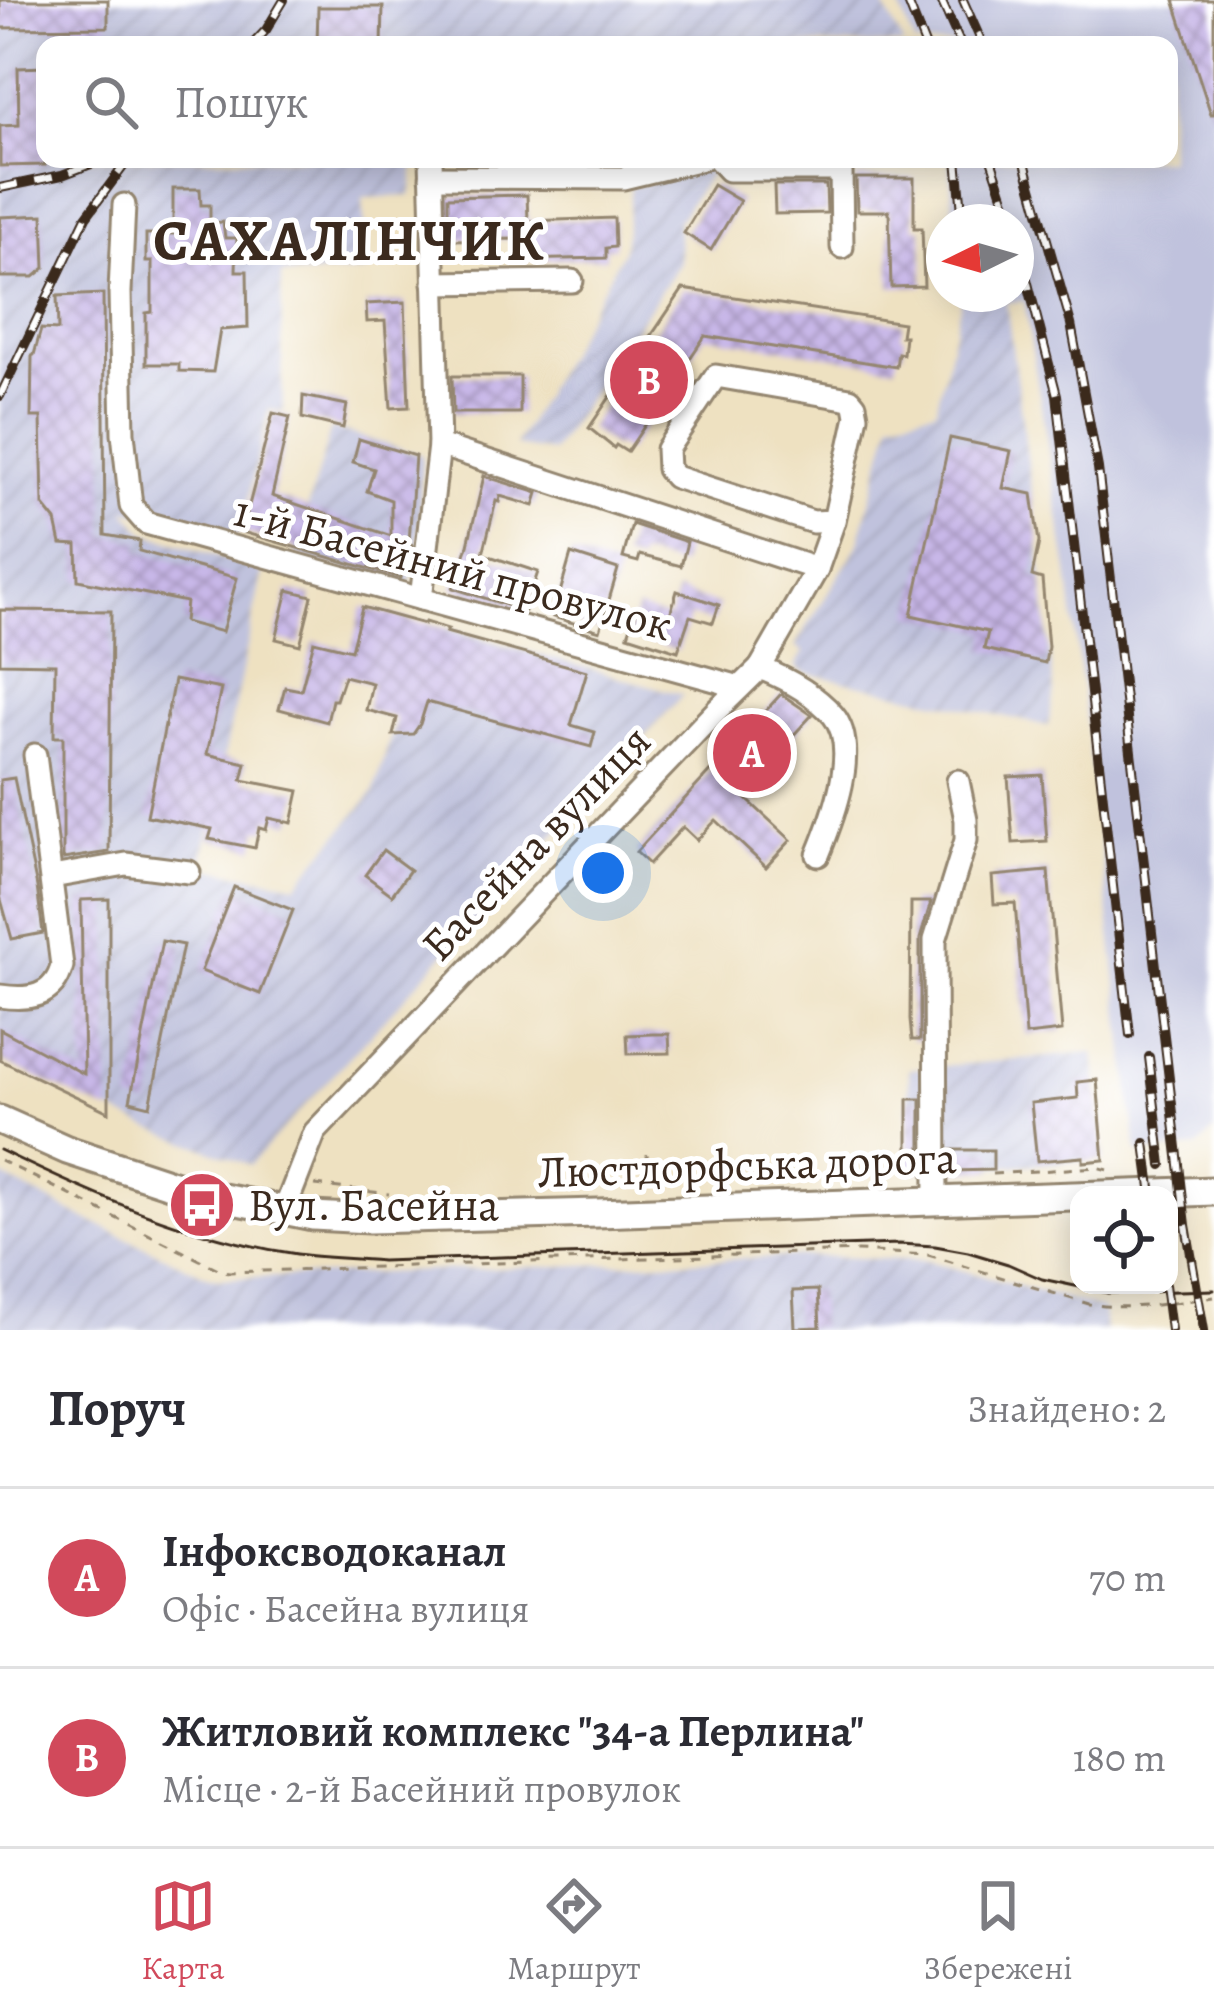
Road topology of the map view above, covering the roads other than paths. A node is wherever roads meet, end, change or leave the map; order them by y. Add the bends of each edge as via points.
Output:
1 (431, 168) edge
2 (664, 168) edge
3 (726, 168) edge
4 (124, 205) dead end
5 (842, 247) dead end
6 (572, 281) dead end
7 (434, 284) junction
8 (439, 446) junction
9 (834, 521) junction
10 (817, 569) junction
11 (422, 599) junction
12 (760, 668) junction
13 (740, 687) junction
14 (35, 755) dead end
15 (958, 781) dead end
16 (818, 855) dead end
17 (189, 872) dead end
18 (52, 877) junction
19 (0, 996) edge
20 (0, 1120) edge
21 (1214, 1191) edge
22 (936, 1200) junction
23 (284, 1211) junction

1 - 2 street via 623,178
1 - 7 street
3 - 5 street via 841,170
4 - 11 street, 1-й Басейний провулок via 123,433 131,506 146,523
6 - 7 street
7 - 8 street
8 - 10 street
8 - 11 street
9 - 9 street, Басейна вулиця via 856,405 716,376 667,449 668,470 813,522
9 - 10 street, Басейна вулиця
10 - 12 street, Басейна вулиця
11 - 13 street, 1-й Басейний провулок
12 - 13 street, Басейна вулиця
12 - 16 street via 794,683 835,717 842,735 837,811
13 - 23 street, Басейна вулиця via 315,1132
14 - 18 street
15 - 22 street via 966,839 935,940
17 - 18 street via 126,864
18 - 19 street via 58,981 25,1000
20 - 23 main road, Люстдорфська дорога via 170,1184
21 - 22 main road, Люстдорфська дорога
22 - 23 main road, Люстдорфська дорога via 369,1219

